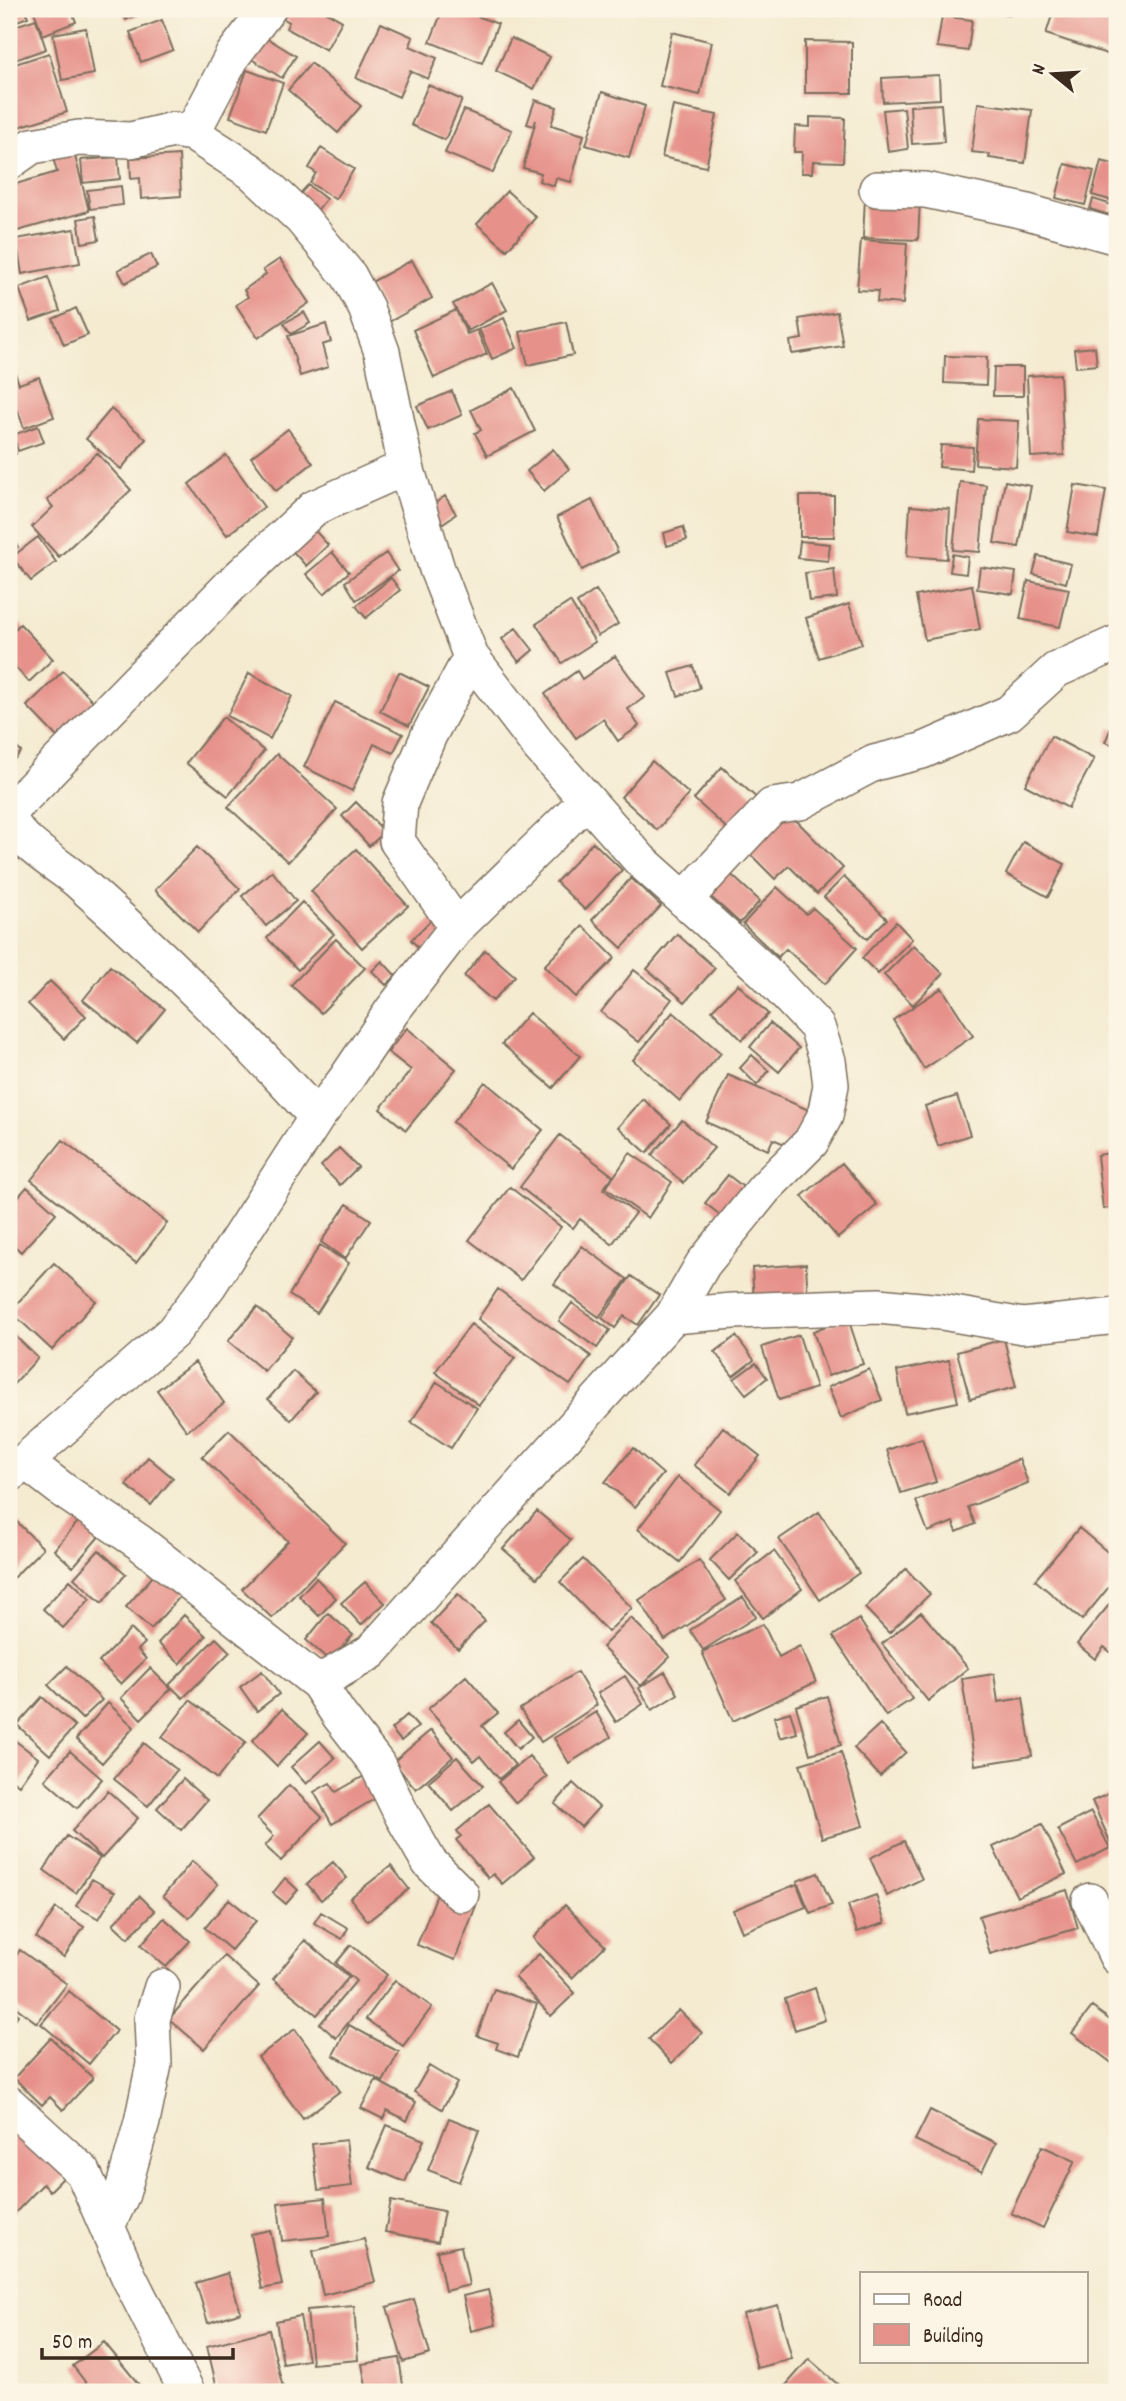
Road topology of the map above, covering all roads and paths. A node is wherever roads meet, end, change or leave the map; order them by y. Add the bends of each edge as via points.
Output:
1 (268, 9) edge
2 (192, 133) junction
3 (9, 162) edge
4 (877, 189) dead end
5 (1117, 237) edge
6 (407, 467) junction
7 (1117, 643) edge
8 (471, 657) junction
9 (586, 801) junction
10 (684, 900) junction
11 (457, 927) junction
12 (317, 1117) junction
13 (1117, 1316) edge
14 (673, 1317) junction
15 (17, 1468) edge
16 (318, 1683) junction
17 (461, 1894) dead end
18 (1090, 1901) dead end
19 (1117, 1957) edge
20 (162, 1987) dead end
21 (9, 2104) edge
22 (128, 2166) junction
23 (83, 2172) junction
24 (108, 2224) junction
25 (187, 2392) edge

1 - 2 street via 233,55
2 - 3 street via 173,130 131,140 79,138 32,146
2 - 6 street via 252,172 302,219 349,276 382,352
4 - 5 street via 925,190
6 - 8 street via 437,569
6 - 12 street via 314,508 231,585 15,806 11,816 28,842 147,943
7 - 10 street via 1056,670 1009,713 922,751 874,763 800,802 772,806
8 - 9 street
8 - 11 street via 429,735 400,803 397,841
9 - 10 street
9 - 11 street
10 - 14 street via 765,972 817,1027 831,1085 825,1116 811,1142 764,1189 703,1264
11 - 12 street
12 - 15 street via 209,1285 173,1332
13 - 14 street via 1023,1326 878,1306
14 - 16 street via 371,1651
15 - 16 street via 64,1491 139,1542
16 - 17 street via 377,1764 429,1861
18 - 19 street
20 - 22 street via 152,2019 154,2064
21 - 23 street
22 - 23 street
22 - 24 street
23 - 24 street
24 - 25 street via 129,2277

